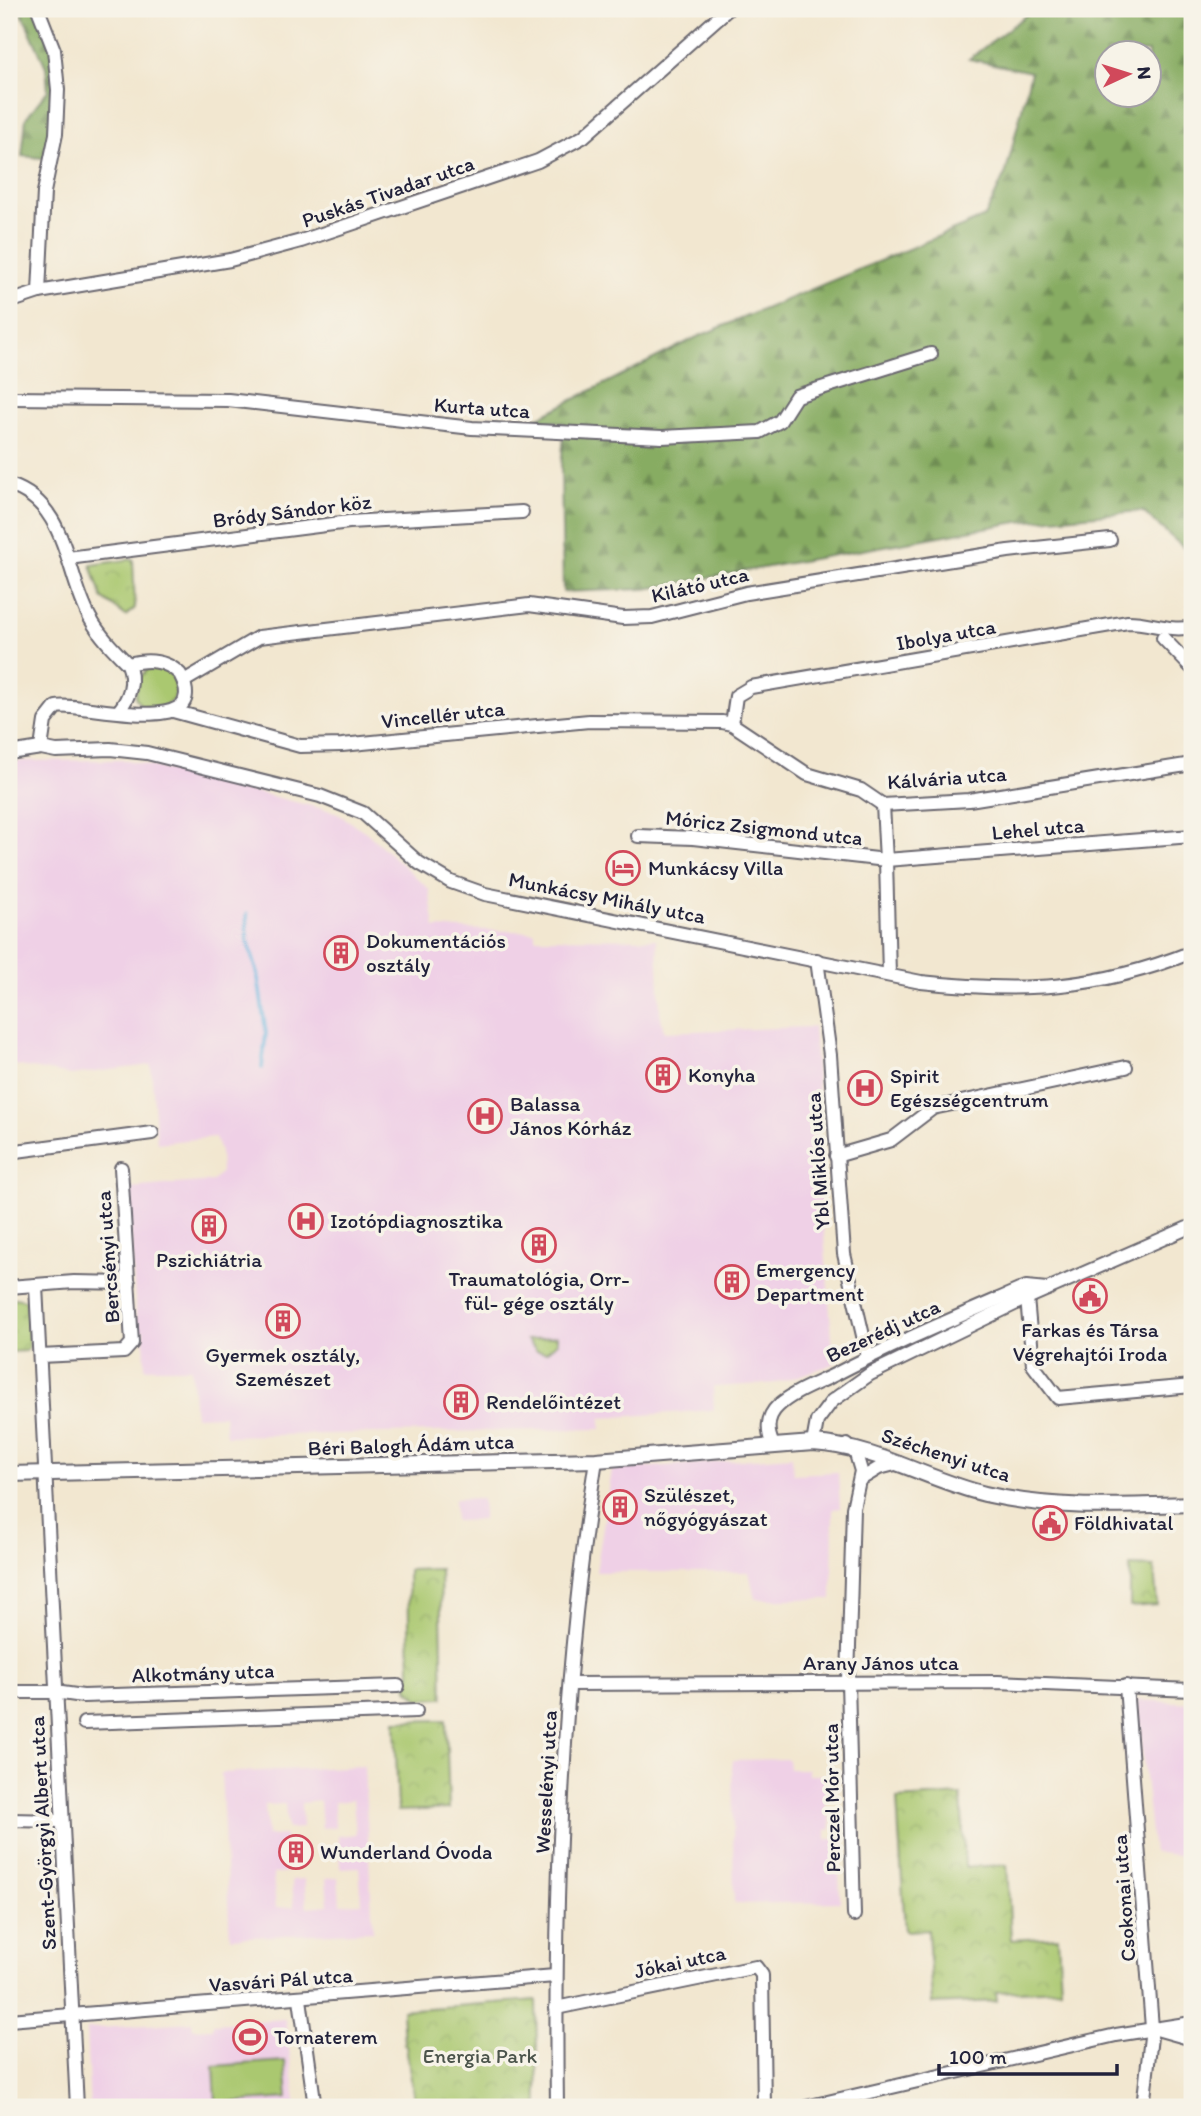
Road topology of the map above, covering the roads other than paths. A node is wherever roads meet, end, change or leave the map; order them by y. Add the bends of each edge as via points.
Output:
1 (37, 9) edge
2 (728, 9) edge
3 (39, 292) junction
4 (9, 302) edge
5 (931, 354) dead end
6 (9, 398) edge
7 (9, 485) edge
8 (522, 512) dead end
9 (1110, 540) dead end
10 (68, 558) junction
11 (1192, 627) edge
12 (1163, 638) dead end
13 (128, 664) junction
14 (1192, 668) edge
15 (184, 681) junction
16 (173, 711) junction
17 (118, 712) junction
18 (727, 723) junction
19 (41, 748) junction
20 (9, 753) edge
21 (1192, 764) edge
22 (883, 805) junction
23 (638, 836) dead end
24 (1192, 836) edge
25 (886, 860) junction
26 (1192, 952) edge
27 (817, 960) junction
28 (889, 975) junction
29 (1126, 1067) dead end
30 (152, 1133) dead end
31 (9, 1152) edge
32 (836, 1156) junction
33 (121, 1168) dead end
34 (1192, 1226) edge
35 (129, 1283) junction
36 (36, 1286) junction
37 (9, 1287) edge
38 (1047, 1289) junction
39 (1027, 1298) junction
40 (40, 1356) junction
41 (868, 1357) junction
42 (1192, 1386) edge
43 (813, 1443) junction
44 (773, 1445) junction
45 (847, 1445) junction
46 (596, 1460) junction
47 (900, 1463) junction
48 (46, 1473) junction
49 (9, 1474) edge
50 (861, 1479) junction
51 (1192, 1504) edge
52 (848, 1681) junction
53 (570, 1684) junction
54 (398, 1686) dead end
55 (1126, 1686) junction
56 (1192, 1690) edge
57 (9, 1692) edge
58 (55, 1692) junction
59 (416, 1711) dead end
60 (84, 1723) dead end
61 (9, 1819) edge
62 (62, 1821) junction
63 (854, 1915) dead end
64 (555, 1976) junction
65 (300, 1999) junction
66 (556, 2008) junction
67 (72, 2016) junction
68 (9, 2021) edge
69 (1192, 2022) edge
70 (1152, 2028) junction
71 (1192, 2039) edge
72 (77, 2107) edge
73 (315, 2107) edge
74 (557, 2107) edge
75 (764, 2107) edge
76 (806, 2107) edge
77 (1143, 2107) edge

1 - 3 street via 54,50 58,90 56,134 44,192
2 - 3 street, Puskás Tivadar utca via 583,137 538,161 301,241 230,260
3 - 4 street, Puskás Tivadar utca
5 - 6 street, Kurta utca via 796,396 780,421 761,432 662,438 472,428 228,400
7 - 10 street via 42,506 55,523
8 - 10 street, Bródy Sándor köz via 349,522
9 - 15 street, Kilátó utca via 1009,551 746,593 652,617 623,618 528,605 259,637
10 - 13 street via 90,618
11 - 18 street, Ibolya utca via 1162,629 1146,622 1128,622 751,687 736,696
12 - 14 street
13 - 15 street via 159,662 174,668
13 - 17 street via 131,687
15 - 16 street via 182,702
16 - 17 street via 154,716
16 - 18 street, Vincellér utca via 300,746 589,720
17 - 19 street via 75,704 56,707 45,721
18 - 22 street, Kálvária utca via 807,774 861,790
19 - 20 street, Munkácsy Mihály utca
19 - 27 street, Munkácsy Mihály utca via 147,753 320,796 363,813 419,863 451,882 485,894
21 - 22 street, Kálvária utca via 969,800
22 - 25 street, Móricz Zsigmond utca
23 - 25 street, Móricz Zsigmond utca
24 - 25 street, Lehel utca
25 - 28 street, Móricz Zsigmond utca
26 - 28 street, Munkácsy Mihály utca via 1144,971 1101,981 1037,988 979,988
27 - 28 street, Munkácsy Mihály utca
27 - 32 street, Ybl Miklós utca via 830,1055
29 - 32 street via 933,1108 891,1140
30 - 31 street
32 - 41 street, Ybl Miklós utca via 844,1254
33 - 35 street, Bercsényi utca
34 - 38 street, Bezerédj utca
35 - 36 street
35 - 40 street, Bercsényi utca via 132,1343 124,1352
36 - 37 street
36 - 40 street
38 - 39 street, Bezerédj utca
38 - 41 street, Bezerédj utca via 1026,1287
39 - 42 street via 1033,1365 1058,1398
39 - 43 street, Bezerédj utca via 870,1374 832,1401 817,1421
40 - 48 street
41 - 44 street, Bezerédj utca via 775,1408 768,1427
43 - 44 street, Béri Balogh Ádám utca
43 - 45 street, Széchenyi utca
44 - 46 street, Béri Balogh Ádám utca
45 - 47 street, Széchenyi utca
45 - 50 street via 856,1454
46 - 48 street, Béri Balogh Ádám utca
46 - 53 street, Wesselényi utca
47 - 50 street
47 - 51 street, Széchenyi utca via 1010,1499 1083,1507
48 - 49 street, Béri Balogh Ádám utca
48 - 58 street, Szent-Györgyi Albert utca
50 - 52 street, Perczel Mór utca via 853,1508
52 - 53 street, Arany János utca
52 - 55 street, Arany János utca
52 - 63 street, Perczel Mór utca
53 - 64 street, Wesselényi utca
54 - 58 street, Alkotmány utca via 83,1696
55 - 56 street, Arany János utca
55 - 70 street, Csokonai utca
57 - 58 street, Alkotmány utca
58 - 62 street, Szent-Györgyi Albert utca
59 - 60 street
61 - 62 street
62 - 67 street, Szent-Györgyi Albert utca
64 - 65 street, Vasvári Pál utca
64 - 66 street, Wesselényi utca
65 - 67 street, Vasvári Pál utca
65 - 73 street
66 - 74 street, Wesselényi utca
66 - 75 street, Jókai utca via 756,1967 762,1975
67 - 68 street, Vasvári Pál utca
67 - 72 street, Szent-Györgyi Albert utca
69 - 70 street
70 - 71 street
70 - 76 street
70 - 77 street, Csokonai utca

